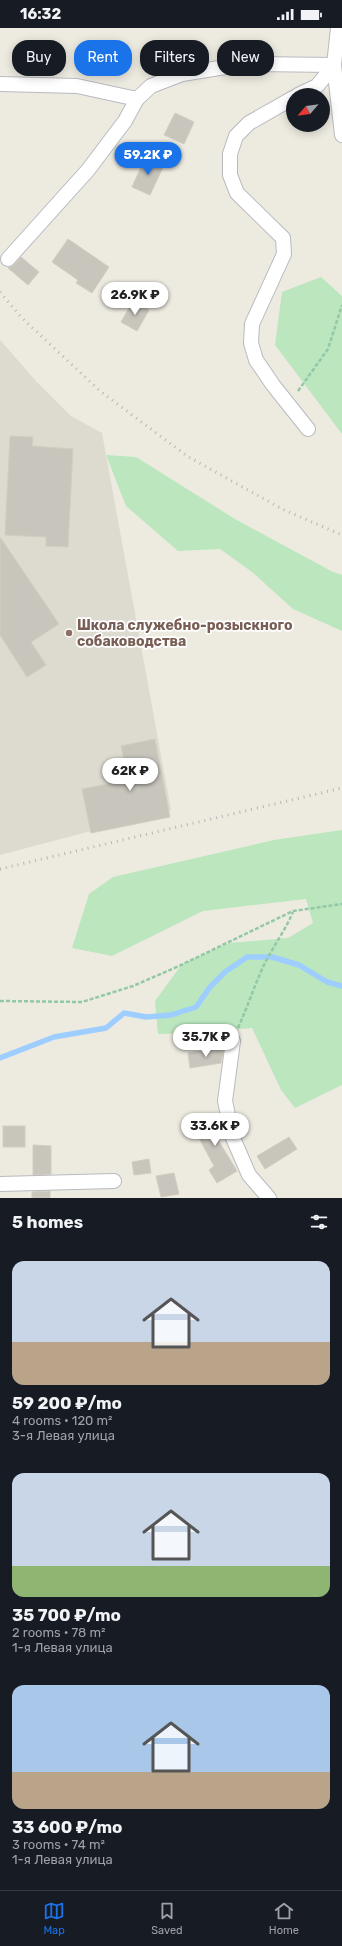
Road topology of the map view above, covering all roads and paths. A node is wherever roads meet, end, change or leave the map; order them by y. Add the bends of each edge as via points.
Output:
1 (338, 28) edge
2 (334, 65) junction
3 (0, 84) edge
4 (313, 88) edge
5 (137, 99) junction
6 (286, 102) edge
7 (342, 135) edge
8 (8, 259) dead end
9 (342, 305) edge
10 (288, 404) junction
11 (308, 429) dead end
12 (342, 904) edge
13 (293, 911) junction
14 (0, 1001) edge
15 (233, 1041) joint
16 (114, 1180) dead end
17 (0, 1184) edge
18 (269, 1198) edge

1 - 2 street
2 - 4 street
2 - 5 street via 244,64 182,74 151,86
2 - 7 street
3 - 5 street via 76,86
5 - 8 street via 125,122 88,170
6 - 10 street via 249,123 236,136 230,154 230,175 237,193 283,238 284,254 252,324 250,343 256,360
9 - 10 path via 328,349
10 - 11 street
12 - 13 path
13 - 14 path via 133,986 82,1002
13 - 15 path via 287,927 274,945 263,968
15 - 18 street via 225,1101 233,1138 249,1175
16 - 17 street

